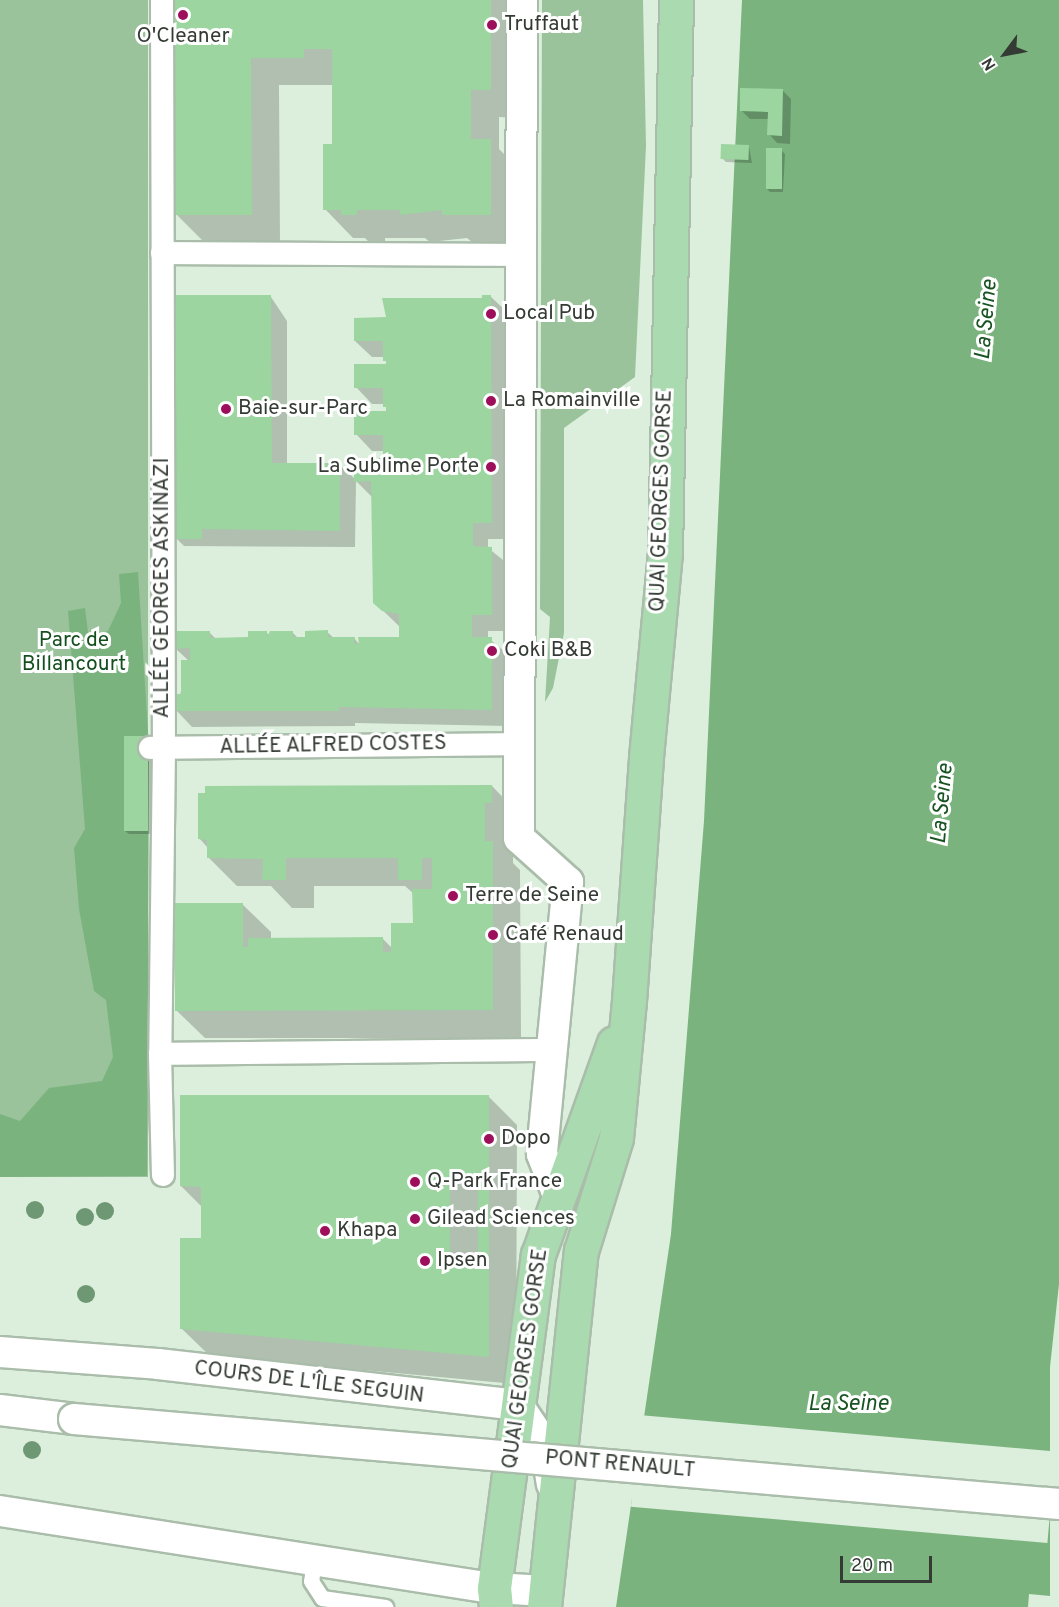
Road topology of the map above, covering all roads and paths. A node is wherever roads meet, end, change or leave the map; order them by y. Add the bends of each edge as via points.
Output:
1 (162, 0) edge
2 (522, 0) edge
3 (676, 0) edge
4 (162, 253) junction
5 (521, 255) junction
6 (517, 744) junction
7 (156, 748) junction
8 (629, 1001) junction
9 (553, 1050) junction
10 (160, 1054) junction
11 (163, 1175) dead end
12 (557, 1193) junction
13 (0, 1352) edge
14 (518, 1405) junction
15 (0, 1411) edge
16 (554, 1497) junction
17 (1059, 1504) edge
18 (0, 1511) edge
19 (314, 1558) junction
20 (495, 1597) edge
21 (545, 1599) edge
22 (385, 1607) edge

1 - 4 street, ALLÉE GEORGES ASKINAZI
2 - 5 street
3 - 8 main road, QUAI GEORGES GORSE via 665,553
4 - 5 street
4 - 7 street, ALLÉE GEORGES ASKINAZI
5 - 6 street
6 - 7 street, ALLÉE ALFRED COSTES
6 - 9 street via 519,838 568,882
7 - 10 street, ALLÉE GEORGES ASKINAZI
8 - 12 main road, QUAI GEORGES GORSE
8 - 16 main road, QUAI GEORGES GORSE via 616,1138 581,1251
9 - 10 street
9 - 12 street via 542,1154
10 - 11 street, ALLÉE GEORGES ASKINAZI
12 - 14 main road, QUAI GEORGES GORSE via 538,1255
13 - 14 street, COURS DE L'ÎLE SEGUIN via 158,1364
14 - 16 street via 546,1447
14 - 20 main road, QUAI GEORGES GORSE
15 - 17 street, PONT RENAULT, bridge
16 - 21 main road, QUAI GEORGES GORSE
18 - 19 street
19 - 20 street
19 - 22 lane via 311,1581 322,1598
20 - 21 street, QUAI GEORGES GORSE

